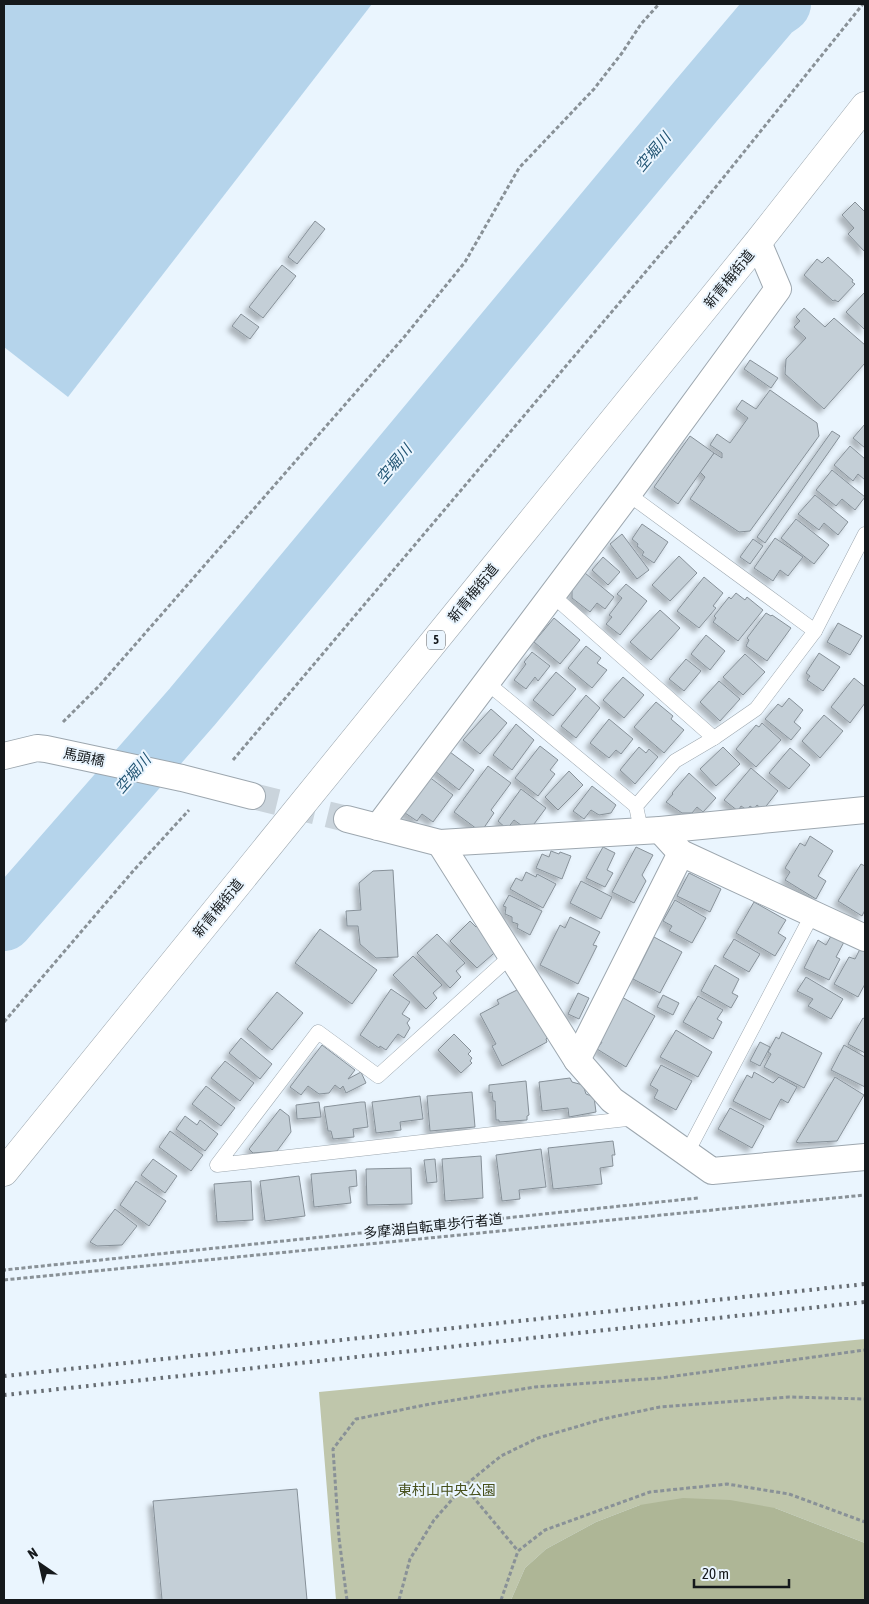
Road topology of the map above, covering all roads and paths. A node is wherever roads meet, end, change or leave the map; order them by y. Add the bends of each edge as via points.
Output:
1 (659, 4) edge
2 (863, 4) edge
3 (865, 106) edge
4 (758, 242) junction
5 (628, 494) junction
6 (865, 534) edge
7 (552, 595) junction
8 (816, 631) junction
9 (486, 682) junction
10 (714, 738) junction
11 (41, 749) junction
12 (4, 756) edge
13 (211, 786) junction
14 (252, 796) tunnel mouth
15 (865, 810) edge
16 (347, 819) tunnel mouth
17 (646, 822) junction
18 (378, 827) junction
19 (440, 843) junction
20 (681, 853) junction
21 (813, 914) junction
22 (865, 938) edge
23 (511, 956) junction
24 (4, 1022) edge
25 (577, 1060) junction
26 (637, 1118) junction
27 (686, 1153) junction
28 (865, 1157) edge
29 (4, 1172) edge
30 (865, 1195) edge
31 (707, 1197) dead end
32 (4, 1272) edge
33 (4, 1280) edge
34 (865, 1350) edge
35 (865, 1399) edge
36 (464, 1486) junction
37 (865, 1522) edge
38 (518, 1551) junction
39 (347, 1600) edge
40 (400, 1600) edge
41 (501, 1600) edge

1 - 11 path via 594,90 519,168 465,262 405,336
2 - 13 path via 686,224
3 - 4 main road, 新青梅街道 / 5
4 - 5 street via 778,289
4 - 29 main road, 新青梅街道 / 5
5 - 7 street
5 - 8 lane
6 - 8 lane
7 - 9 street
7 - 10 lane
8 - 10 lane via 756,710
9 - 17 lane
9 - 18 street
10 - 17 lane via 675,761
11 - 12 street
11 - 13 street, 馬頭橋
13 - 14 street, 馬頭橋
13 - 24 path
15 - 17 street
16 - 18 street
17 - 19 street
17 - 20 street
18 - 19 street
19 - 23 street
20 - 21 street
20 - 25 street
21 - 22 street
21 - 27 lane
23 - 25 street
23 - 26 lane via 378,1076 318,1032 218,1166
25 - 26 street via 612,1100
26 - 27 street
27 - 28 street via 712,1171
30 - 33 path, 多摩湖自転車歩行者道
31 - 32 path
34 - 39 path via 661,1378 534,1387 356,1420 332,1449
35 - 36 path via 789,1397 660,1408 602,1419 538,1438 501,1456
36 - 38 path
36 - 40 path via 434,1520 410,1559
37 - 38 path via 789,1494 727,1484 650,1492 545,1530
38 - 41 path

